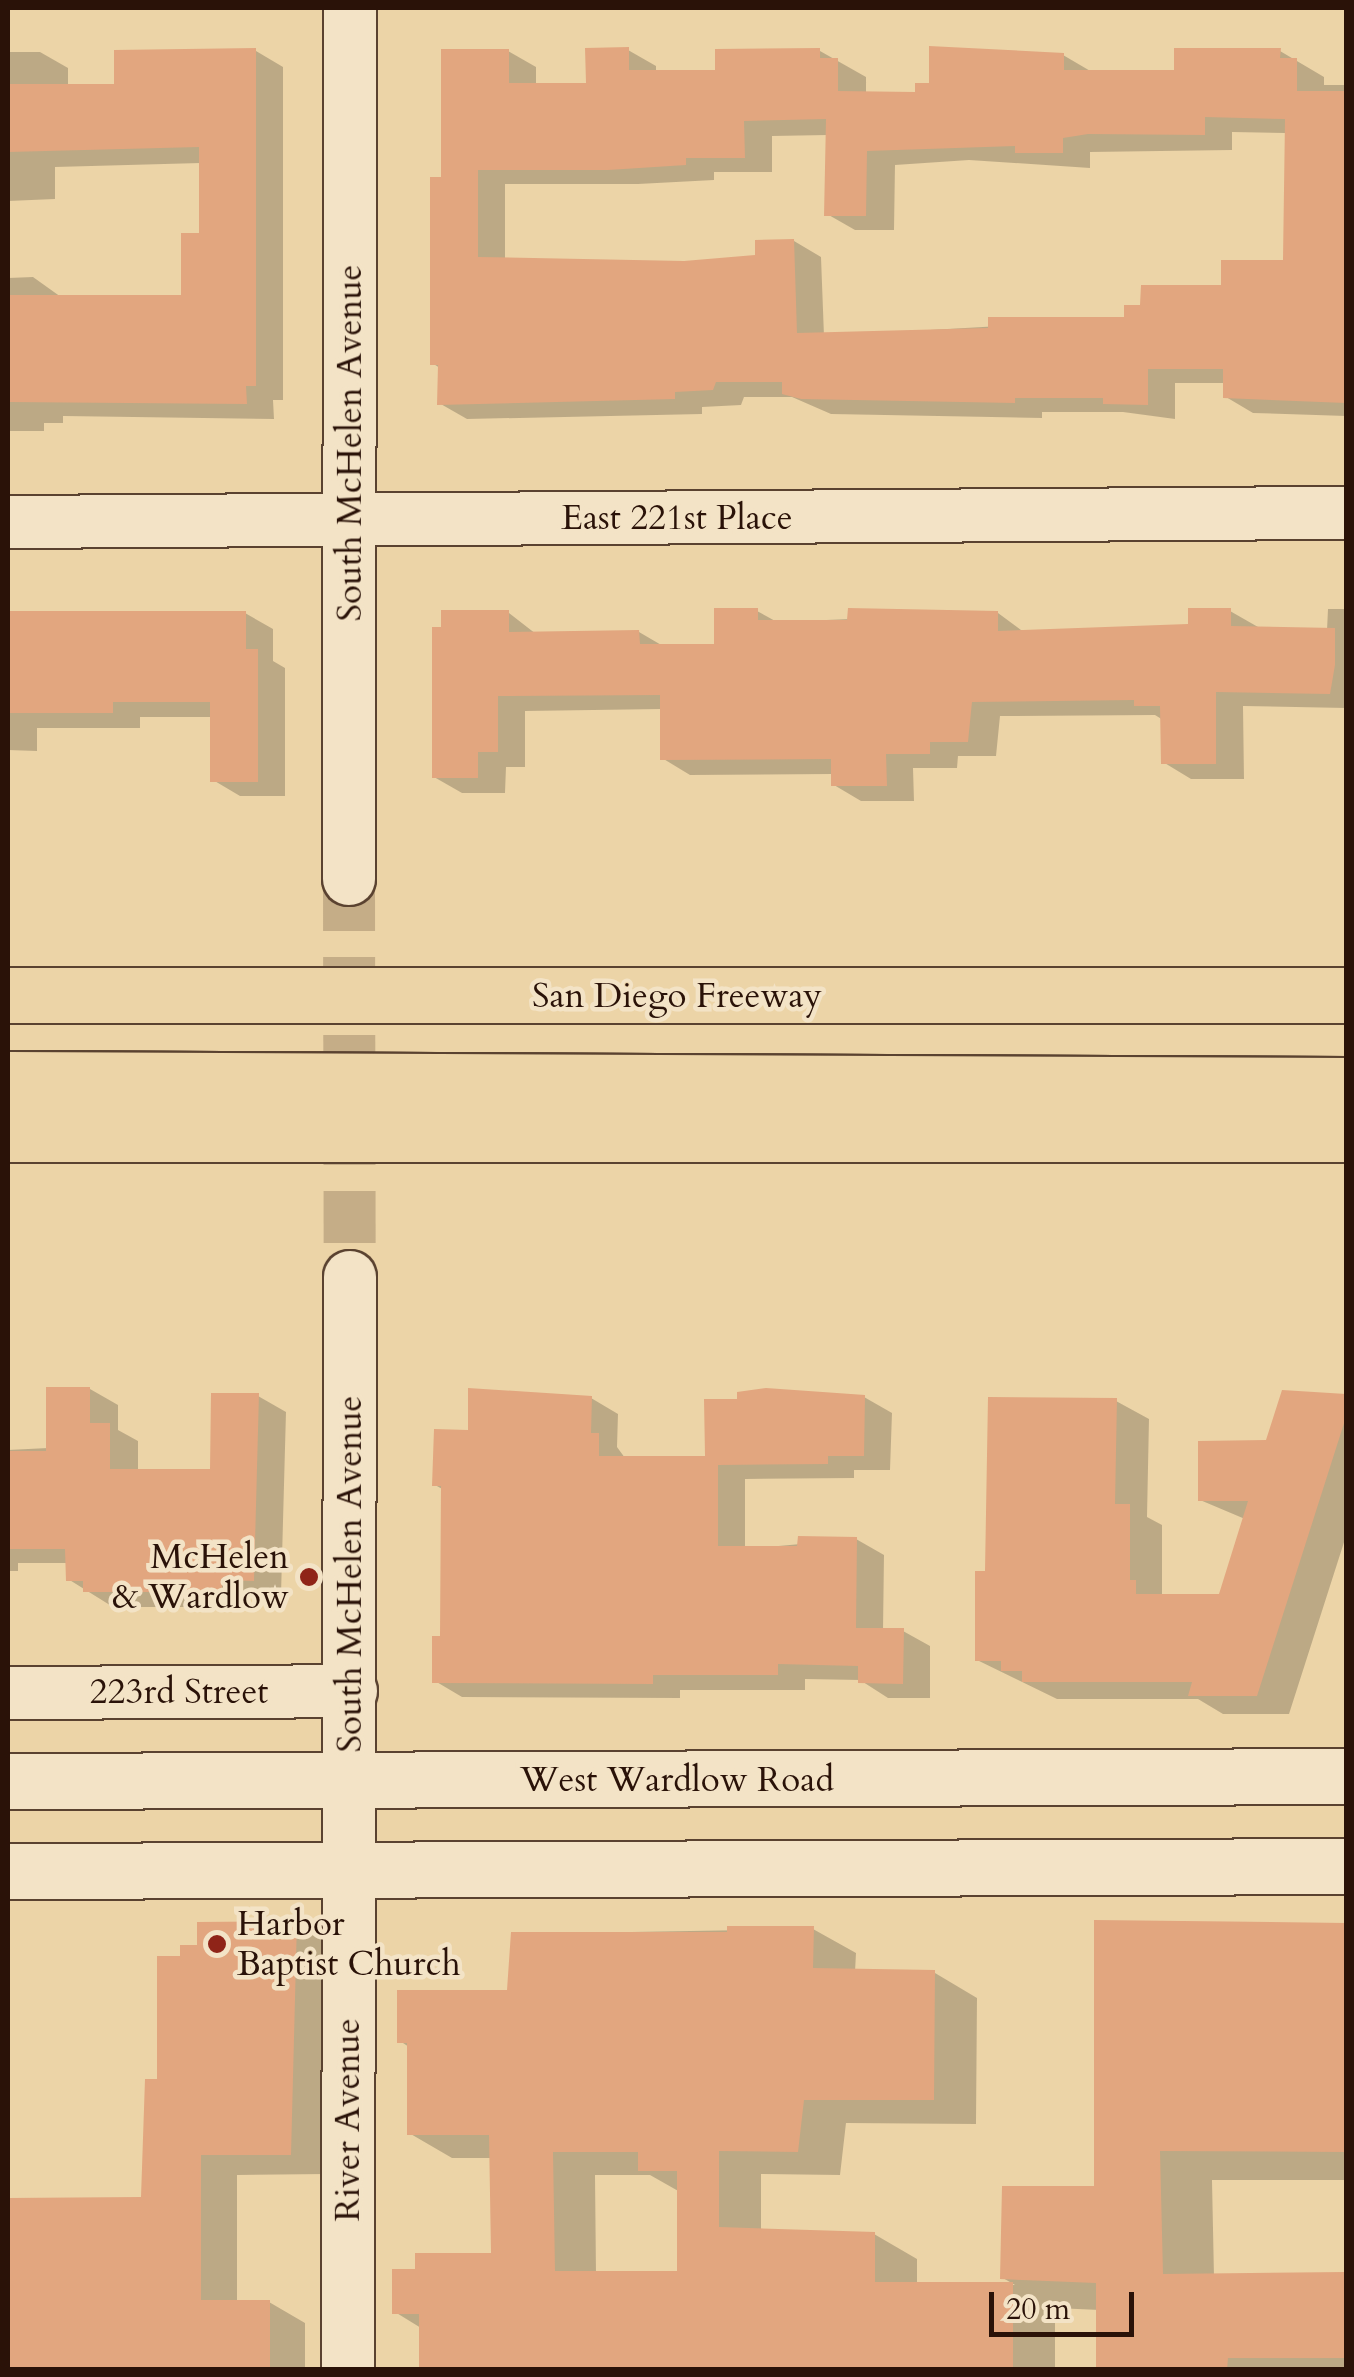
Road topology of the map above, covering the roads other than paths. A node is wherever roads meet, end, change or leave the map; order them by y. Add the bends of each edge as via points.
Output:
1 (350, 8) edge
2 (1346, 514) edge
3 (353, 520) junction
4 (8, 522) edge
5 (349, 880) tunnel mouth
6 (8, 994) edge
7 (1346, 995) edge
8 (8, 1046) edge
9 (1346, 1050) edge
10 (8, 1079) edge
11 (1346, 1085) edge
12 (8, 1134) edge
13 (1346, 1134) edge
14 (350, 1277) tunnel mouth
15 (351, 1691) junction
16 (8, 1693) edge
17 (1346, 1776) edge
18 (8, 1781) edge
19 (349, 1781) junction
20 (1346, 1866) edge
21 (347, 1870) junction
22 (8, 1871) edge
23 (348, 2370) edge

1 - 3 street, South McHelen Avenue
2 - 3 street, East 221st Place
3 - 4 street, East 221st Place
3 - 5 street, South McHelen Avenue
6 - 7 highway, San Diego Freeway
8 - 9 highway
10 - 11 highway
12 - 13 highway
14 - 15 street, South McHelen Avenue
15 - 16 street, 223rd Street
15 - 19 street, South McHelen Avenue
17 - 19 main road, West Wardlow Road
18 - 19 main road, West Wardlow Road
19 - 21 street, South McHelen Avenue
20 - 21 main road
21 - 22 main road
21 - 23 street, River Avenue

